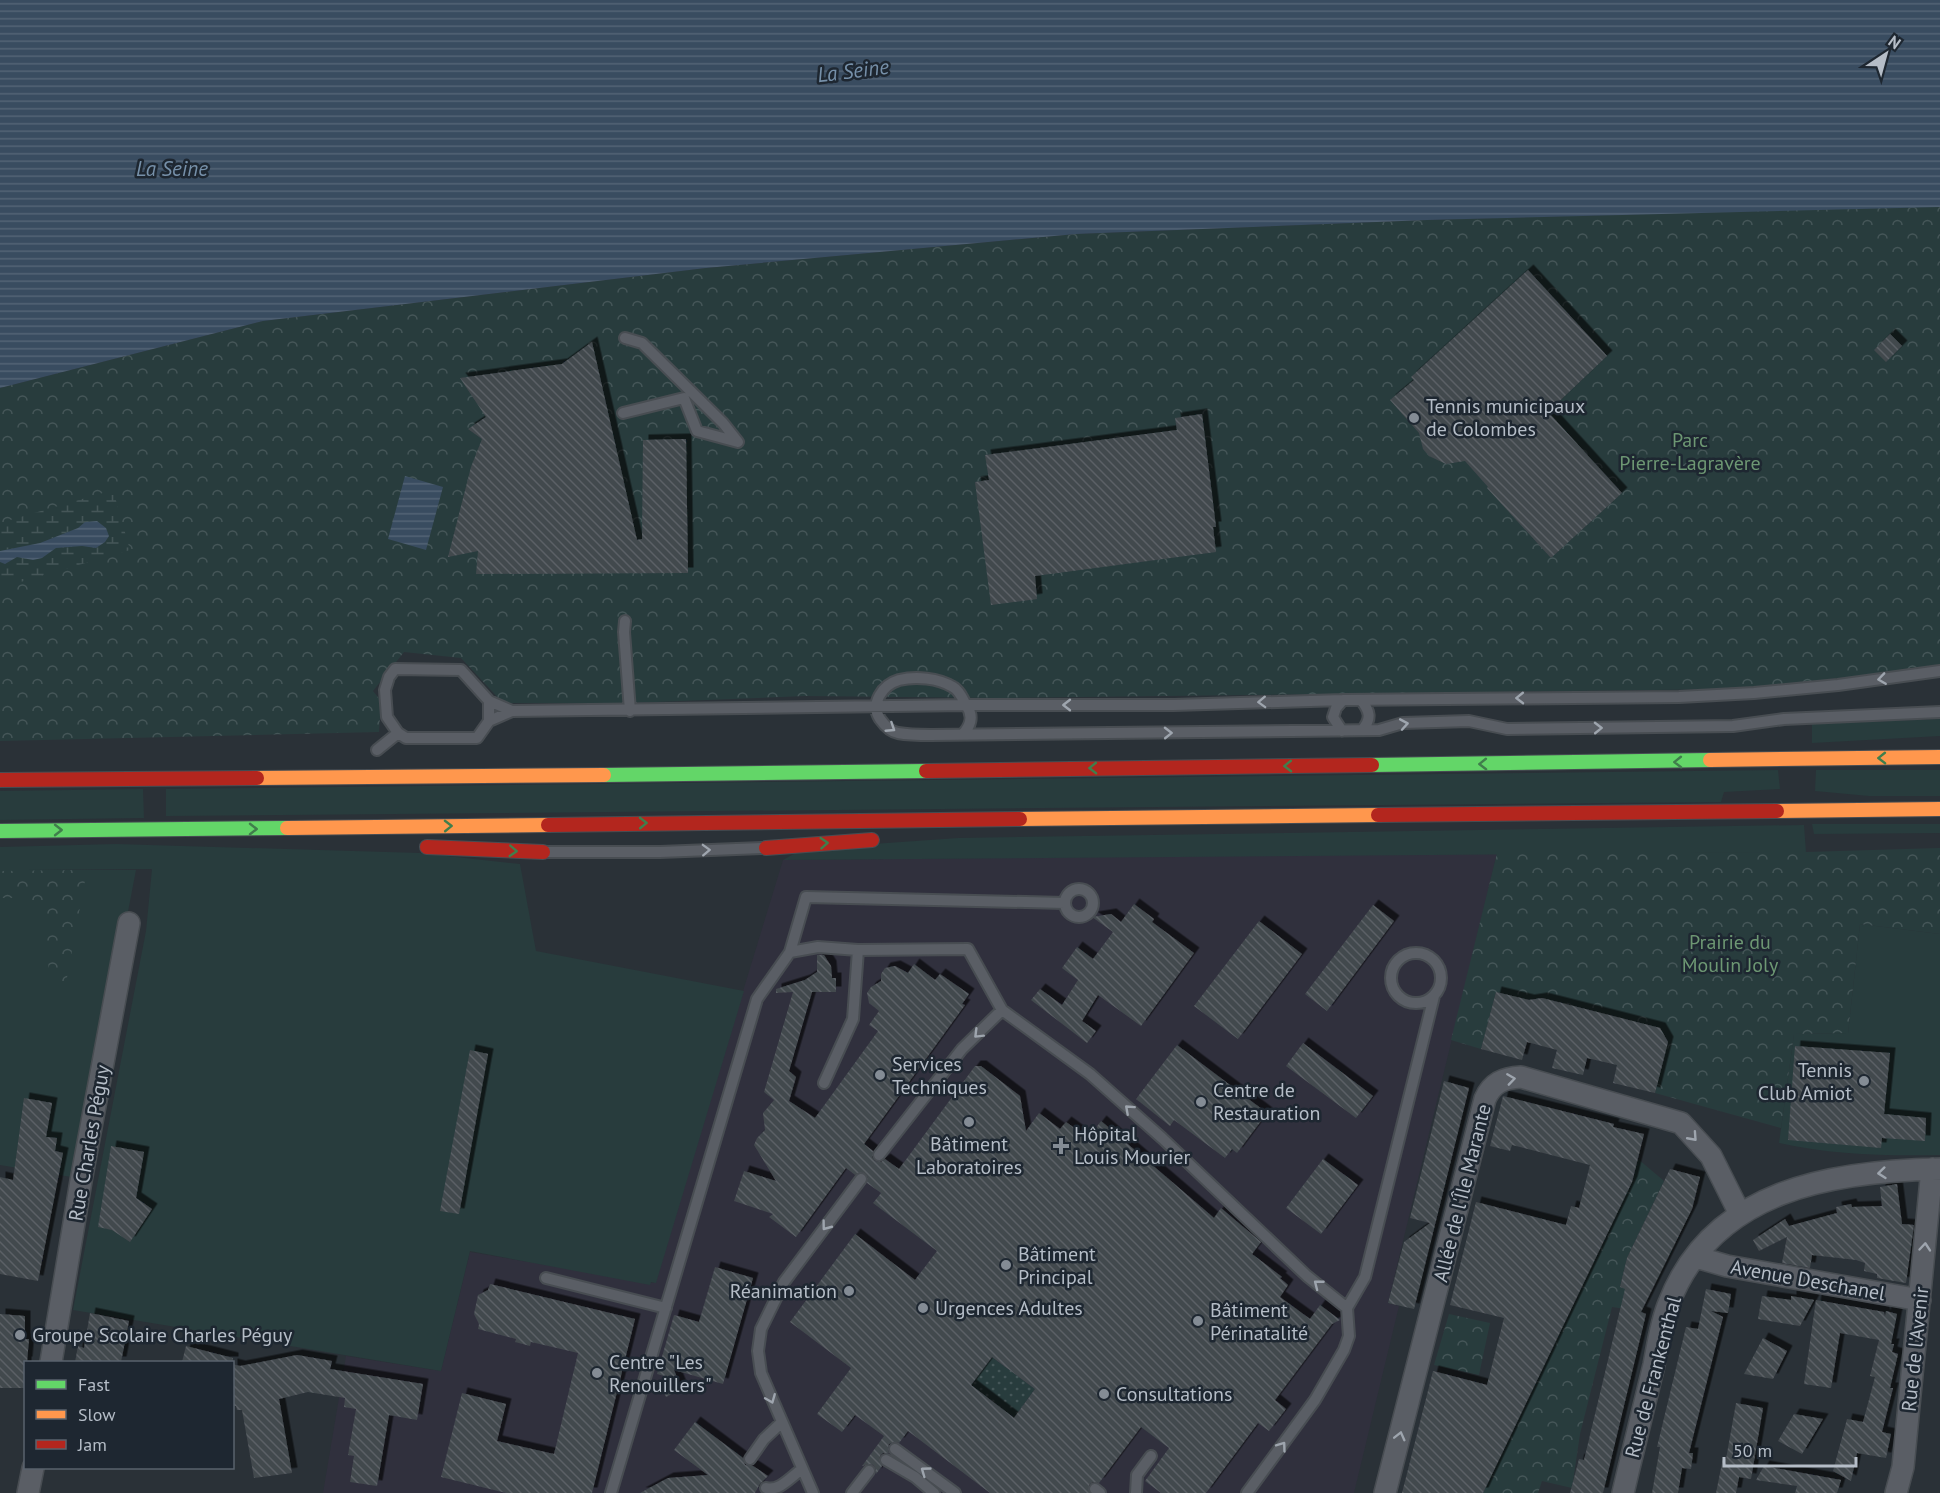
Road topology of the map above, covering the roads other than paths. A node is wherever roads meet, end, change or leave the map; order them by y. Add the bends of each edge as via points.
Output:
1 (625, 338) dead end
2 (622, 413) dead end
3 (625, 621) dead end
4 (1940, 671) edge
5 (1343, 700) junction
6 (1361, 700) junction
7 (489, 701) junction
8 (966, 705) junction
9 (876, 706) junction
10 (512, 711) junction
11 (630, 711) junction
12 (1940, 712) edge
13 (489, 721) junction
14 (1362, 730) junction
15 (1342, 731) junction
16 (398, 733) junction
17 (962, 735) junction
18 (376, 750) dead end
19 (1940, 758) edge
20 (0, 780) edge
21 (1940, 809) edge
22 (946, 819) junction
23 (313, 828) junction
24 (0, 831) edge
25 (935, 835) dead end
26 (888, 838) dead end
27 (327, 842) dead end
28 (409, 846) dead end
29 (766, 848) joint
30 (543, 852) joint
31 (1065, 903) dead end
32 (129, 923) dead end
33 (858, 950) junction
34 (790, 951) junction
35 (1434, 996) junction
36 (1002, 1010) junction
37 (824, 1083) dead end
38 (879, 1155) dead end
39 (1936, 1169) edge
40 (861, 1179) dead end
41 (1740, 1214) junction
42 (1696, 1257) junction
43 (546, 1278) dead end
44 (1920, 1300) junction
45 (666, 1308) junction
46 (1347, 1308) junction
47 (51, 1361) edge
48 (781, 1423) junction
49 (895, 1449) dead end
50 (1151, 1456) dead end
51 (750, 1459) dead end
52 (886, 1460) dead end
53 (33, 1469) edge
54 (802, 1469) junction
55 (869, 1471) dead end
56 (766, 1488) dead end
57 (28, 1493) edge
58 (611, 1493) edge
59 (813, 1493) edge
60 (852, 1493) edge
61 (934, 1493) edge
62 (955, 1493) edge
63 (1136, 1493) edge
64 (1247, 1493) edge
65 (1385, 1493) edge
66 (1623, 1493) edge
67 (1896, 1493) edge

1 - 2 lane via 642,343 738,442 697,430 684,398
3 - 11 lane
4 -> 6 lane via 1838,685 1679,697
5 - 6 lane
5 -> 8 lane
5 - 15 lane via 1334,717
6 - 14 lane via 1369,714
7 - 10 lane
7 - 13 lane
7 - 16 lane via 461,670 396,669 385,690 387,717
8 - 9 lane
8 - 9 lane via 956,687 934,679 899,680 878,697
8 - 17 lane via 971,720
9 - 11 lane
9 -> 17 lane via 882,722 896,733
10 - 11 lane
10 - 13 lane
14 -> 12 lane via 1412,722 1475,722 1507,729 1733,726
13 - 16 lane via 477,738 406,738
14 - 15 lane
17 -> 15 lane
16 - 18 lane
19 -> 20 highway
21 - 22 highway
23 -> 22 highway
22 - 25 highway
24 -> 23 highway
23 - 27 highway
29 -> 26 highway
28 -> 30 highway
30 -> 29 lane
31 - 34 lane via 806,897
32 - 47 street, Rue Charles Péguy
33 - 34 lane via 818,946
33 - 36 lane via 968,949
33 - 37 lane via 853,1019
34 - 45 lane via 757,999
35 - 35 lane via 1441,982 1434,960 1412,952 1397,961 1392,985 1402,998 1418,1003
35 - 46 lane via 1365,1277
36 -> 38 lane via 962,1049
46 -> 36 lane via 1307,1276 1090,1074
39 -> 41 street, Rue de Frankenthal via 1819,1182 1788,1190
44 -> 39 street, Rue de l'Avenir
40 -> 48 lane via 784,1282 761,1329 760,1373
41 - 42 street, Rue de Frankenthal via 1714,1235
65 -> 41 street, Allée de l'Île Marante via 1490,1088 1511,1077 1521,1077 1681,1123 1710,1156
42 - 44 street, Avenue Deschanel
42 - 66 street, Rue de Frankenthal via 1685,1269 1668,1304
43 - 45 lane
44 - 67 street, Rue de l'Avenir via 1903,1467
45 - 58 lane
64 -> 46 lane via 1315,1400 1344,1350 1349,1336
48 - 51 lane
48 - 54 lane
62 -> 49 lane
50 - 63 lane via 1137,1475
52 - 61 lane
53 - 57 street
54 - 56 lane via 777,1488
54 - 59 lane
55 - 60 lane

